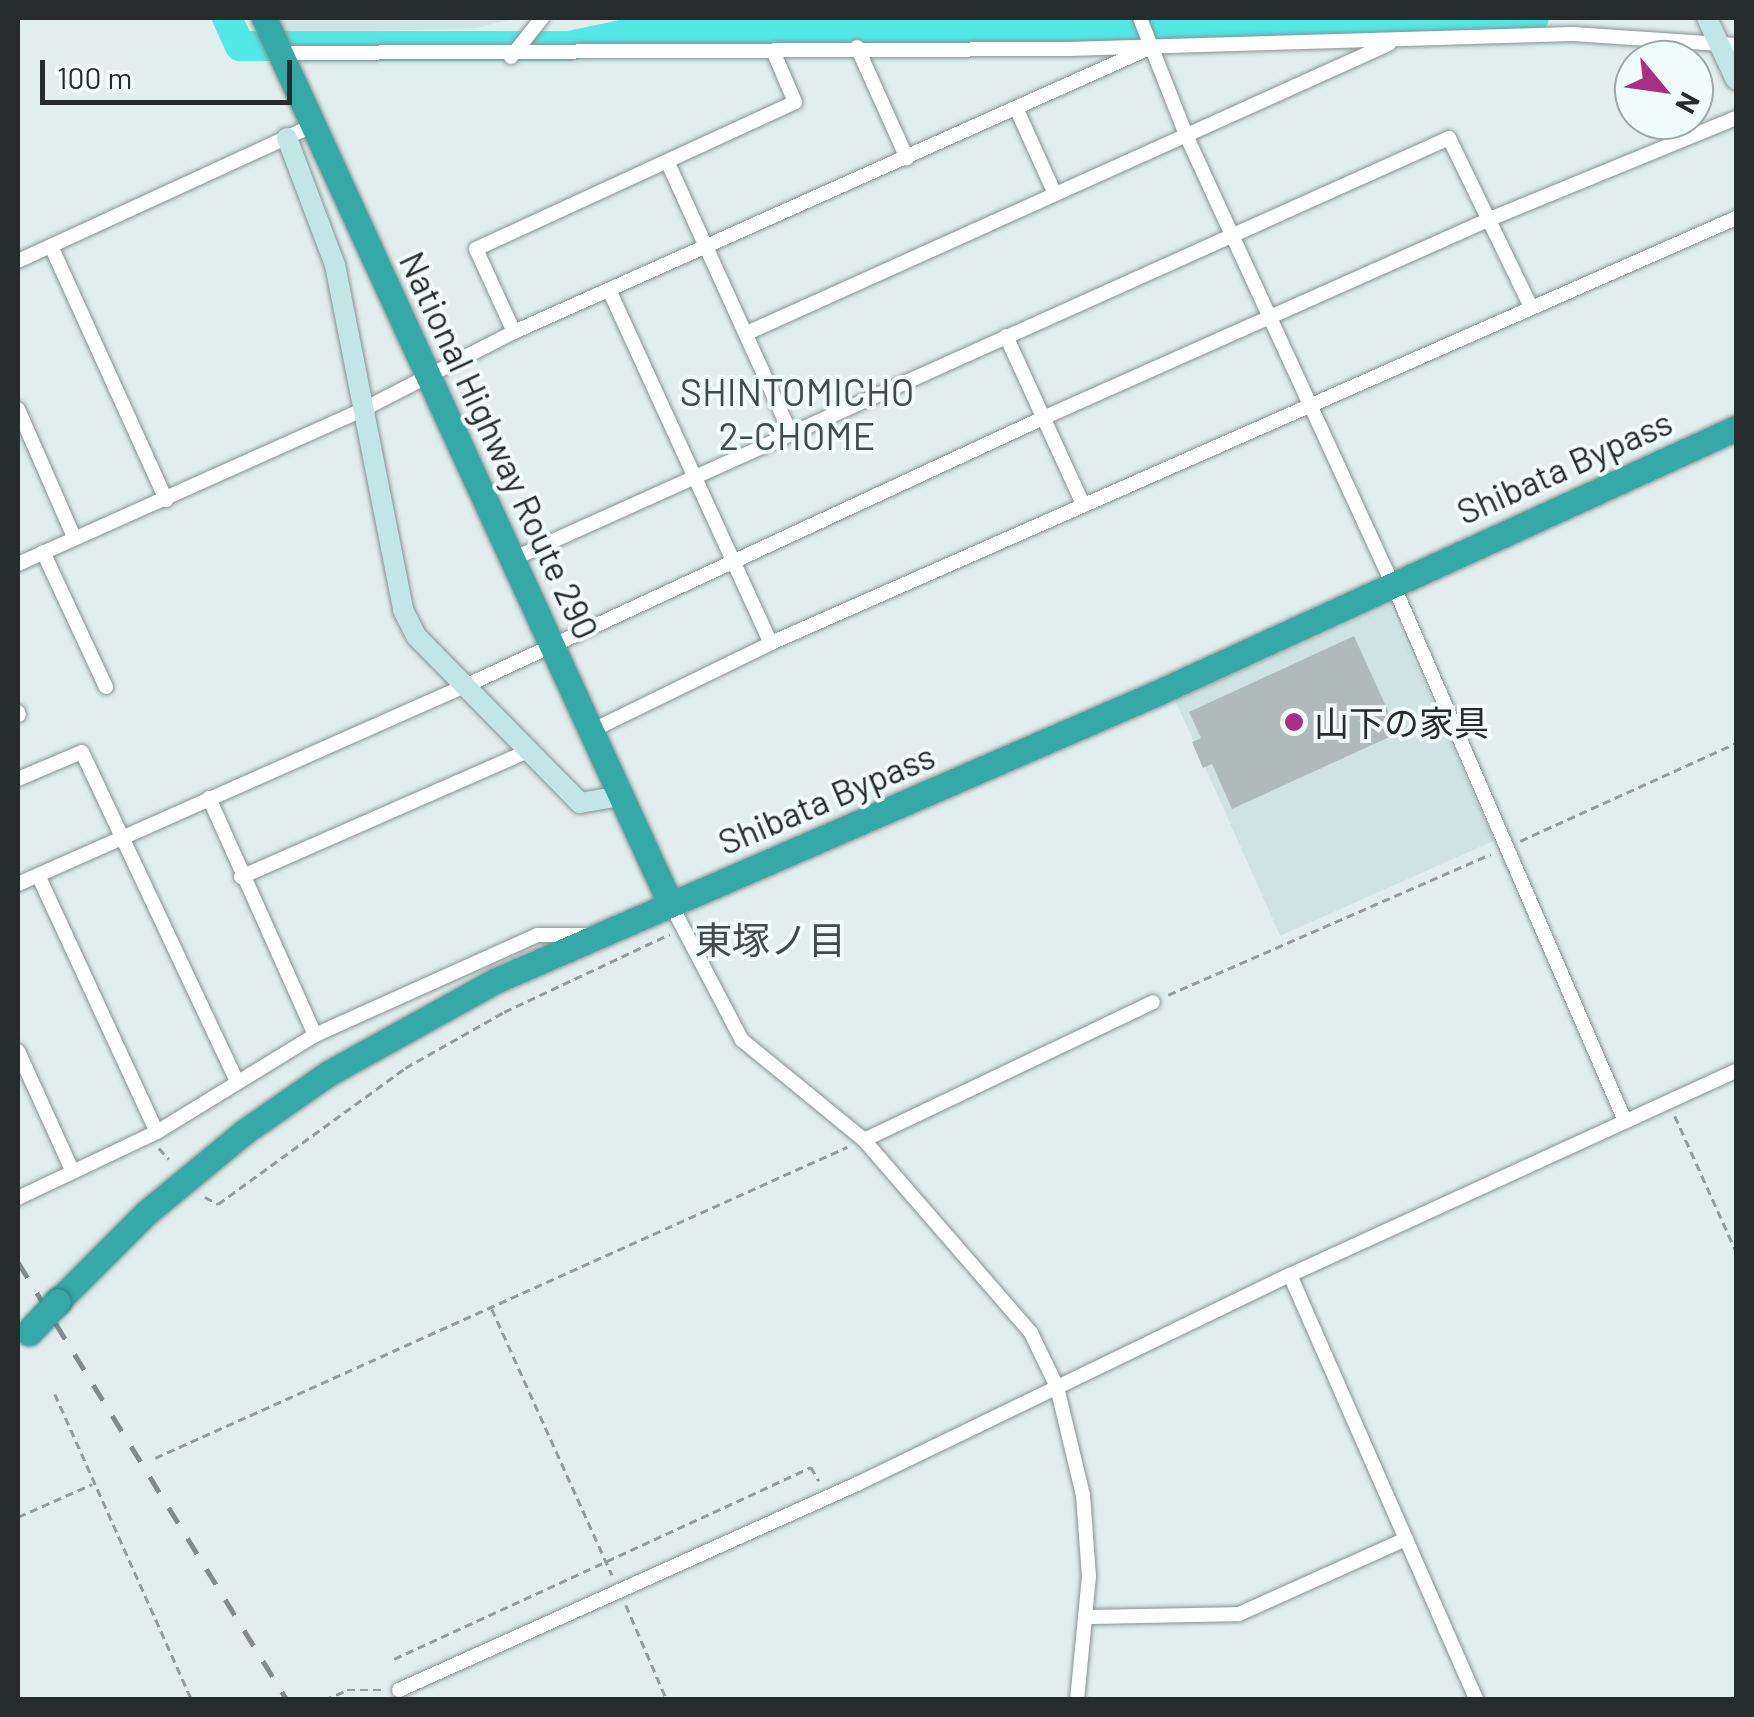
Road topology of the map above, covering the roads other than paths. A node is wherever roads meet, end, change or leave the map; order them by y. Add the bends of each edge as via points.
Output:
1 (542, 18) edge
2 (1140, 18) edge
3 (1707, 18) edge
4 (266, 24) edge
5 (1152, 41) junction
6 (1395, 42) junction
7 (1729, 45) edge
8 (857, 46) junction
9 (774, 51) junction
10 (281, 53) junction
11 (511, 57) junction
12 (1736, 80) edge
13 (1017, 110) junction
14 (1736, 118) edge
15 (314, 125) junction
16 (1186, 135) junction
17 (288, 138) junction
18 (908, 158) junction
19 (668, 163) junction
20 (1055, 194) junction
21 (1492, 218) junction
22 (1736, 218) edge
23 (1233, 230) junction
24 (51, 246) junction
25 (709, 248) junction
26 (18, 262) edge
27 (610, 292) junction
28 (1530, 305) junction
29 (1271, 316) junction
30 (514, 332) junction
31 (747, 333) junction
32 (1006, 336) junction
33 (427, 372) junction
34 (1310, 403) junction
35 (18, 409) edge
36 (362, 410) junction
37 (1043, 418) junction
38 (1736, 428) edge
39 (790, 432) junction
40 (693, 476) junction
41 (166, 500) junction
42 (1084, 504) junction
43 (74, 537) junction
44 (43, 552) junction
45 (515, 558) junction
46 (732, 560) junction
47 (18, 564) edge
48 (1392, 582) junction
49 (554, 641) junction
50 (770, 643) junction
51 (106, 687) dead end
52 (464, 687) junction
53 (593, 730) junction
54 (526, 752) junction
55 (18, 779) edge
56 (621, 796) junction
57 (209, 798) junction
58 (126, 838) junction
59 (38, 875) junction
60 (241, 878) junction
61 (18, 884) edge
62 (670, 904) junction
63 (593, 935) junction
64 (1152, 1002) road end
65 (314, 1035) junction
66 (18, 1051) edge
67 (1736, 1071) edge
68 (238, 1082) junction
69 (1625, 1121) junction
70 (157, 1132) junction
71 (864, 1140) junction
72 (72, 1170) junction
73 (18, 1198) edge
74 (1290, 1276) junction
75 (24, 1340) edge
76 (1057, 1387) junction
77 (1406, 1539) junction
78 (1085, 1616) junction
79 (399, 1690) road end
80 (1077, 1700) edge
81 (1477, 1700) edge

1 - 11 street
2 - 5 street
3 - 7 street
4 - 10 highway, National Highway Route 290
5 - 6 street
5 - 8 street
5 - 13 street
5 - 16 street
6 - 7 street via 1574,34
6 - 16 street
7 - 12 street
8 - 9 street
8 - 18 street
9 - 11 street
9 - 19 street via 795,102
10 - 11 street
10 - 15 highway, National Highway Route 290
13 - 18 street
13 - 20 street
14 - 21 street
15 - 17 street
15 - 33 highway, National Highway Route 290
16 - 20 street
16 - 23 street
17 - 24 street
17 - 36 street via 335,264
18 - 25 street
19 - 25 street
19 - 30 street via 476,249
20 - 31 street
21 - 23 street via 1449,138
21 - 28 street
21 - 29 street
22 - 28 street
23 - 29 street
23 - 32 street
24 - 26 street
24 - 41 street
25 - 27 street
25 - 31 street
27 - 30 street
27 - 40 street
28 - 34 street
29 - 34 street
29 - 37 street
30 - 33 street
31 - 39 street
32 - 37 street
32 - 39 street
33 - 36 street
33 - 45 highway, National Highway Route 290
34 - 42 street
34 - 48 street
35 - 43 street
36 - 41 street
36 - 52 street via 403,610 417,637
37 - 42 street
37 - 46 street
38 - 48 highway, Shibata Bypass
39 - 40 street
40 - 45 street
40 - 46 street
41 - 43 street
42 - 50 street
43 - 44 street
44 - 47 street
44 - 51 street
45 - 49 highway, National Highway Route 290
46 - 49 street
46 - 50 street
48 - 62 highway, Shibata Bypass via 1157,693
48 - 69 street
49 - 52 street
49 - 53 highway, National Highway Route 290
50 - 53 street
52 - 54 street
52 - 57 street
53 - 56 highway, National Highway Route 290
54 - 56 street via 580,803
54 - 60 street
55 - 58 street via 82,752
56 - 62 highway, National Highway Route 290
57 - 58 street
57 - 60 street
58 - 59 street
58 - 68 street
59 - 61 street
59 - 70 street
60 - 65 street
62 - 63 highway, Shibata Bypass
62 - 71 street via 742,1040
63 - 65 street via 536,935
63 - 75 highway, Shibata Bypass, bridge via 329,1073 192,1173
64 - 71 street
65 - 68 street
66 - 72 street
67 - 69 street
68 - 70 street
69 - 74 street
70 - 72 street
71 - 76 street via 1032,1333
72 - 73 street
74 - 76 street
74 - 77 street
76 - 78 street via 1083,1495
76 - 79 street
77 - 78 street via 1239,1614
77 - 81 street
78 - 80 street

